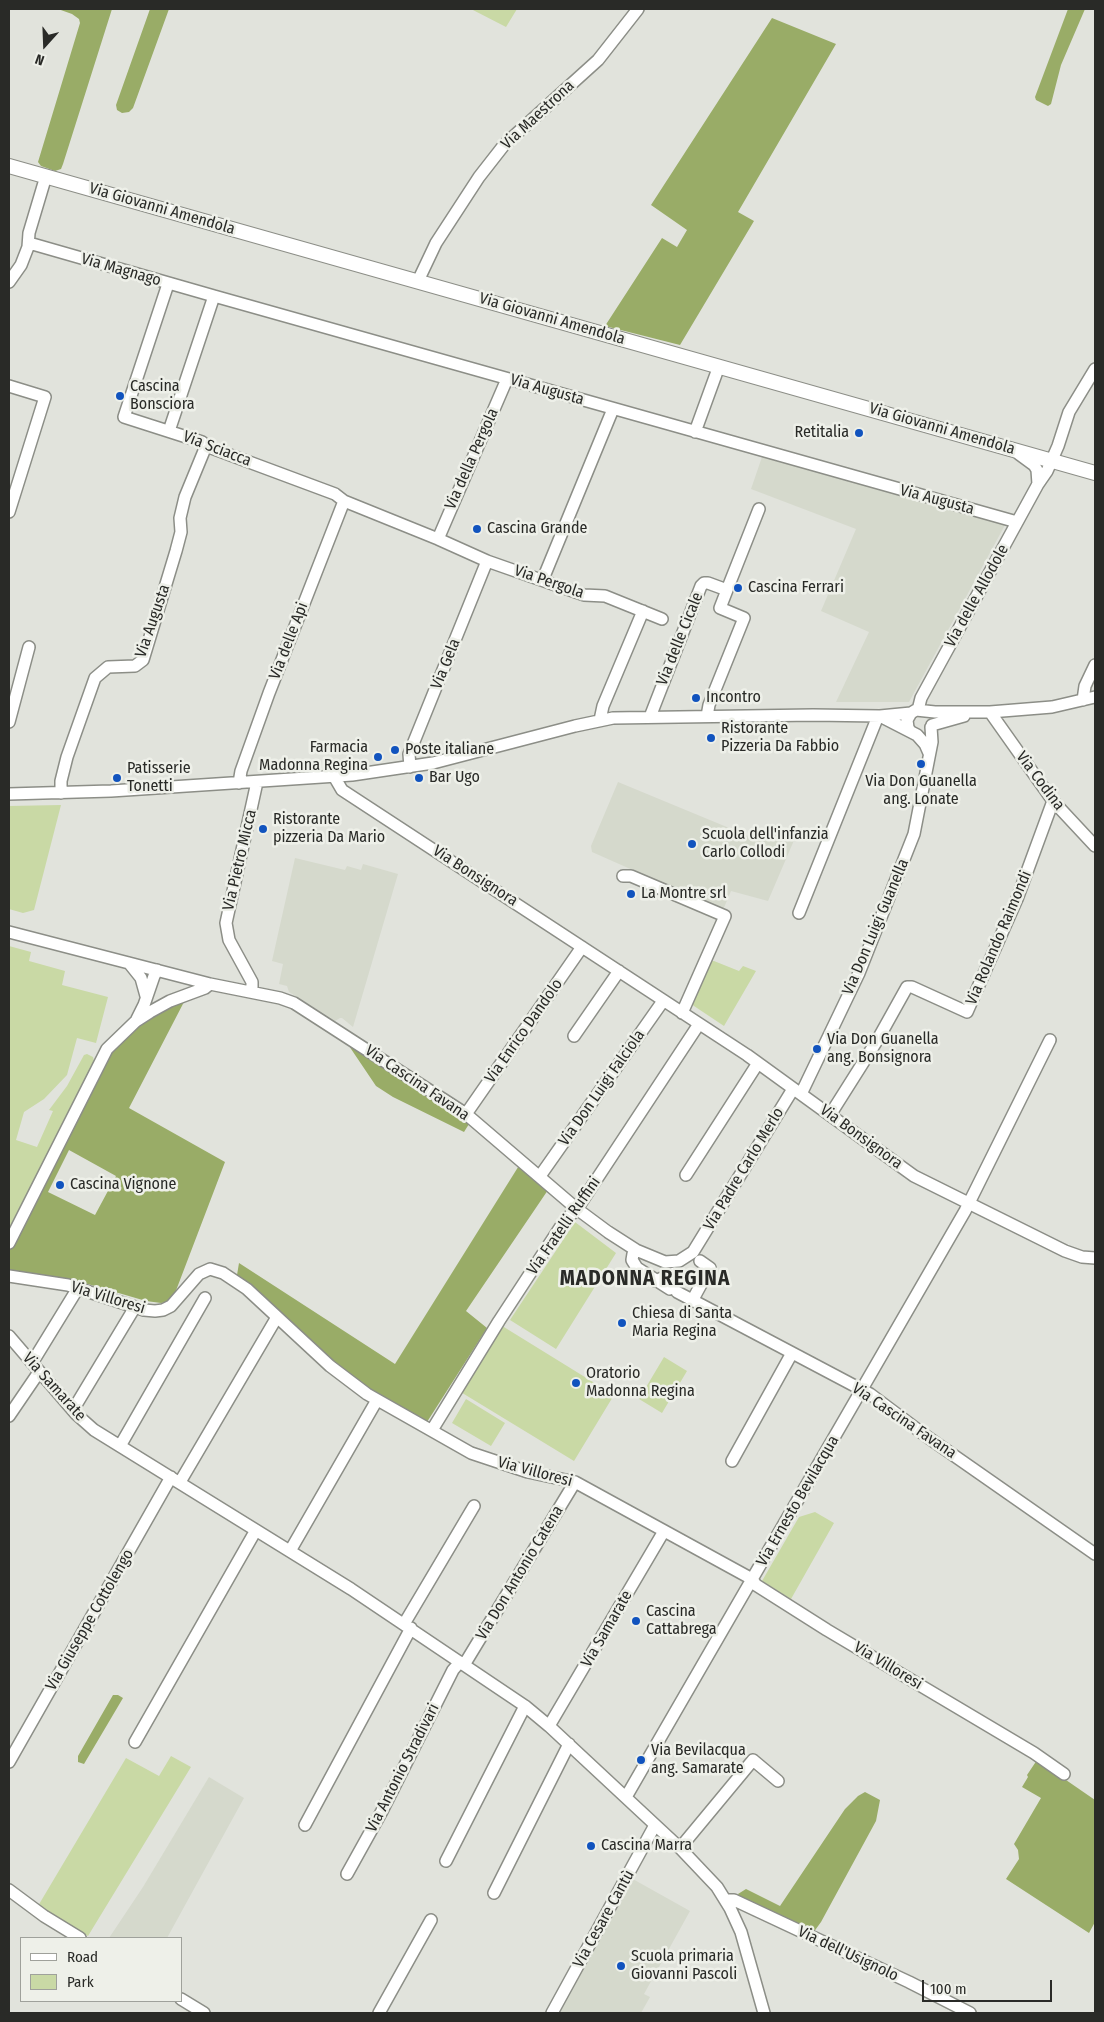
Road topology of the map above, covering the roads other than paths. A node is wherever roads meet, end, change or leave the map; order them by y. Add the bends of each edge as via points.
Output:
1 (638, 9) edge
2 (9, 166) edge
3 (46, 176) junction
4 (29, 243) junction
5 (418, 281) junction
6 (9, 282) edge
7 (168, 284) junction
8 (214, 296) junction
9 (719, 366) junction
10 (1095, 369) edge
11 (507, 378) junction
12 (9, 386) edge
13 (613, 409) junction
14 (169, 431) junction
15 (695, 432) junction
16 (994, 443) junction
17 (206, 446) junction
18 (1052, 460) junction
19 (1095, 473) edge
20 (1038, 484) junction
21 (344, 501) junction
22 (760, 509) dead end
23 (9, 512) edge
24 (1017, 522) junction
25 (438, 539) junction
26 (487, 561) junction
27 (543, 580) junction
28 (727, 590) junction
29 (643, 611) junction
30 (662, 619) dead end
31 (28, 647) dead end
32 (1095, 665) edge
33 (1095, 697) edge
34 (1083, 700) junction
35 (918, 712) junction
36 (990, 712) junction
37 (976, 713) junction
38 (707, 716) junction
39 (879, 716) junction
40 (650, 717) junction
41 (600, 720) junction
42 (9, 722) edge
43 (932, 726) junction
44 (914, 733) junction
45 (929, 753) junction
46 (410, 767) junction
47 (335, 778) junction
48 (257, 782) junction
49 (239, 783) junction
50 (61, 793) junction
51 (9, 794) edge
52 (1053, 801) junction
53 (1094, 842) edge
54 (623, 876) dead end
55 (799, 913) dead end
56 (9, 932) edge
57 (582, 947) junction
58 (129, 963) junction
59 (157, 970) junction
60 (619, 971) junction
61 (210, 984) junction
62 (252, 992) junction
63 (146, 999) junction
64 (663, 1001) junction
65 (682, 1013) junction
66 (136, 1020) junction
67 (699, 1024) junction
68 (574, 1036) dead end
69 (1050, 1040) dead end
70 (758, 1063) junction
71 (797, 1091) junction
72 (466, 1114) junction
73 (830, 1115) junction
74 (686, 1175) dead end
75 (540, 1176) junction
76 (969, 1204) junction
77 (577, 1209) junction
78 (9, 1243) edge
79 (696, 1249) joint
80 (633, 1254) dead end
81 (1095, 1258) edge
82 (700, 1261) dead end
83 (674, 1273) dead end
84 (9, 1276) edge
85 (655, 1281) junction
86 (78, 1288) junction
87 (205, 1298) dead end
88 (697, 1303) junction
89 (135, 1307) junction
90 (277, 1317) junction
91 (9, 1336) edge
92 (792, 1353) junction
93 (36, 1367) junction
94 (861, 1390) junction
95 (377, 1400) junction
96 (72, 1410) junction
97 (9, 1416) edge
98 (432, 1430) junction
99 (120, 1446) junction
100 (732, 1460) dead end
101 (175, 1480) junction
102 (575, 1482) junction
103 (474, 1506) dead end
104 (256, 1530) junction
105 (664, 1531) junction
106 (290, 1551) junction
107 (1095, 1554) edge
108 (752, 1579) junction
109 (407, 1626) junction
110 (462, 1663) junction
111 (525, 1706) junction
112 (549, 1726) junction
113 (135, 1742) dead end
114 (569, 1744) junction
115 (9, 1762) edge
116 (1064, 1774) dead end
117 (778, 1782) dead end
118 (626, 1797) junction
119 (304, 1825) dead end
120 (655, 1825) junction
121 (680, 1848) junction
122 (446, 1861) dead end
123 (347, 1874) dead end
124 (9, 1890) edge
125 (494, 1893) dead end
126 (725, 1900) junction
127 (431, 1920) dead end
128 (78, 1937) edge
129 (182, 2000) edge
130 (204, 2013) edge
131 (379, 2013) edge
132 (552, 2013) edge
133 (764, 2013) edge
134 (970, 2013) edge

1 - 5 street, Via Maestrona via 598,60 504,145 436,242
2 - 3 main road, Via Giovanni Amendola
3 - 4 street
3 - 5 main road, Via Giovanni Amendola
4 - 6 street via 21,265
4 - 7 street, Via Magnago
5 - 9 main road, Via Giovanni Amendola
7 - 8 street, Via Magnago
7 - 14 street, Via Sciacca via 124,417
8 - 11 street, Via Augusta
8 - 14 street
9 - 15 street
9 - 16 main road, Via Giovanni Amendola
10 - 18 street, Via delle Allodole via 1067,417
11 - 13 street, Via Augusta
11 - 25 street, Via della Pergola
12 - 23 street via 45,397
13 - 15 street, Via Augusta
13 - 27 street
14 - 17 street, Via Sciacca
15 - 24 street, Via Augusta
16 - 18 main road, Via Giovanni Amendola
16 - 20 street via 1031,462 1037,470
17 - 21 street, Via Sciacca via 335,494
17 - 50 street, Via Augusta via 185,497 180,518 181,532 143,660 135,666 108,667 96,678 66,757
18 - 19 main road, Via Giovanni Amendola
18 - 20 street, Via delle Allodole
20 - 24 street, Via delle Allodole
21 - 25 street, Via Sciacca
21 - 49 street, Via delle Api via 269,693
22 - 28 street, Via delle Cicale
24 - 35 street, Via delle Allodole via 921,698
25 - 26 street, Via Pergola
26 - 27 street, Via Pergola
26 - 46 street, Via Gela via 410,754
27 - 29 street, Via Pergola via 584,595 605,596
28 - 38 street via 720,608 744,618
28 - 40 street, Via delle Cicale via 708,583 701,586
29 - 30 street, Via Pergola
29 - 41 street
31 - 42 street
32 - 34 street via 1085,686
33 - 34 street
34 - 36 street via 1044,708
35 - 37 street
35 - 39 street
35 - 43 street via 932,718
35 - 44 street via 907,724
36 - 37 street
36 - 52 street, Via Codina
37 - 43 street
38 - 39 street
38 - 40 street
39 - 44 street
39 - 55 street
40 - 41 street
41 - 46 street
43 - 44 street via 926,733
43 - 45 street, Via Don Luigi Guanella
44 - 45 street
45 - 71 street, Via Don Luigi Guanella via 912,840 859,973
46 - 47 street
47 - 48 street
47 - 57 street, Via Bonsignora via 342,790
48 - 49 street
48 - 62 street, Via Pietro Micca via 226,923 229,940 252,982
49 - 50 street
50 - 51 street
52 - 53 street, Via Codina
52 - 73 street, Via Rolando Raimondi via 1016,899 967,1012 907,987
54 - 65 street via 631,876 725,916
56 - 58 street, Via Cascina Favana
57 - 60 street, Via Bonsignora
57 - 72 street, Via Enrico Dandolo
58 - 59 street, Via Cascina Favana
58 - 63 street via 143,982
59 - 61 street, Via Cascina Favana
59 - 63 street
60 - 64 street, Via Bonsignora
60 - 68 street
61 - 62 street, Via Cascina Favana
61 - 66 street
62 - 72 street, Via Cascina Favana via 294,1002
63 - 66 street
64 - 65 street, Via Bonsignora
64 - 75 street, Via Don Luigi Falciola
65 - 67 street, Via Bonsignora
66 - 78 street via 101,1060
67 - 70 street, Via Bonsignora
67 - 77 street, Via Fratelli Ruffini
69 - 76 street
70 - 71 street, Via Bonsignora
70 - 74 street
71 - 73 street, Via Bonsignora
71 - 79 street, Via Padre Carlo Merlo
72 - 75 street, Via Cascina Favana
73 - 76 street, Via Bonsignora via 906,1170
75 - 77 street, Via Cascina Favana
76 - 81 street, Via Bonsignora via 1065,1251
76 - 94 street, Via Ernesto Bevilacqua
77 - 79 street, Via Cascina Favana via 636,1250 665,1262 682,1260
77 - 98 street, Via Fratelli Ruffini via 565,1220
80 - 85 street, Via Cascina Favana via 632,1260 637,1268
82 - 88 street via 710,1268
83 - 85 street
84 - 86 street, Via Villoresi
85 - 88 street, Via Cascina Favana
86 - 89 street, Via Villoresi
86 - 93 street
87 - 99 street
88 - 92 street, Via Cascina Favana
89 - 90 street, Via Villoresi via 155,1311 167,1308 199,1274 214,1270 242,1284
89 - 96 street
90 - 95 street, Via Villoresi via 338,1373
90 - 101 street
91 - 93 street, Via Samarate
92 - 94 street, Via Cascina Favana
92 - 100 street
93 - 96 street, Via Samarate
93 - 97 street
94 - 107 street, Via Cascina Favana
94 - 108 street, Via Ernesto Bevilacqua
95 - 98 street, Via Villoresi
95 - 106 street
96 - 99 street, Via Samarate via 88,1426
98 - 102 street, Via Villoresi via 480,1456 528,1472
99 - 101 street, Via Samarate
101 - 104 street, Via Samarate
101 - 115 street, Via Giuseppe Cottolengo
102 - 105 street, Via Villoresi
102 - 110 street, Via Don Antonio Catena
103 - 109 street
104 - 106 street, Via Samarate
104 - 113 street
105 - 108 street, Via Villoresi
105 - 112 street, Via Samarate
106 - 109 street, Via Samarate
108 - 116 street, Via Villoresi via 756,1585 827,1630
108 - 118 street, Via Ernesto Bevilacqua
109 - 110 street, Via Samarate
109 - 119 street
110 - 111 street, Via Samarate
110 - 123 street, Via Antonio Stradivari via 453,1670
111 - 112 street, Via Samarate
111 - 122 street
112 - 114 street, Via Samarate
114 - 118 street, Via Samarate
114 - 125 street
117 - 121 street via 753,1760
118 - 120 street, Via Samarate
120 - 121 street, Via Samarate
120 - 132 street, Via Cesare Cantù
121 - 126 street, Via Samarate via 705,1873
124 - 128 street
126 - 133 street, Via Samarate via 748,1949
126 - 134 street, Via dell'Usignolo via 734,1900
127 - 131 street
129 - 130 street

